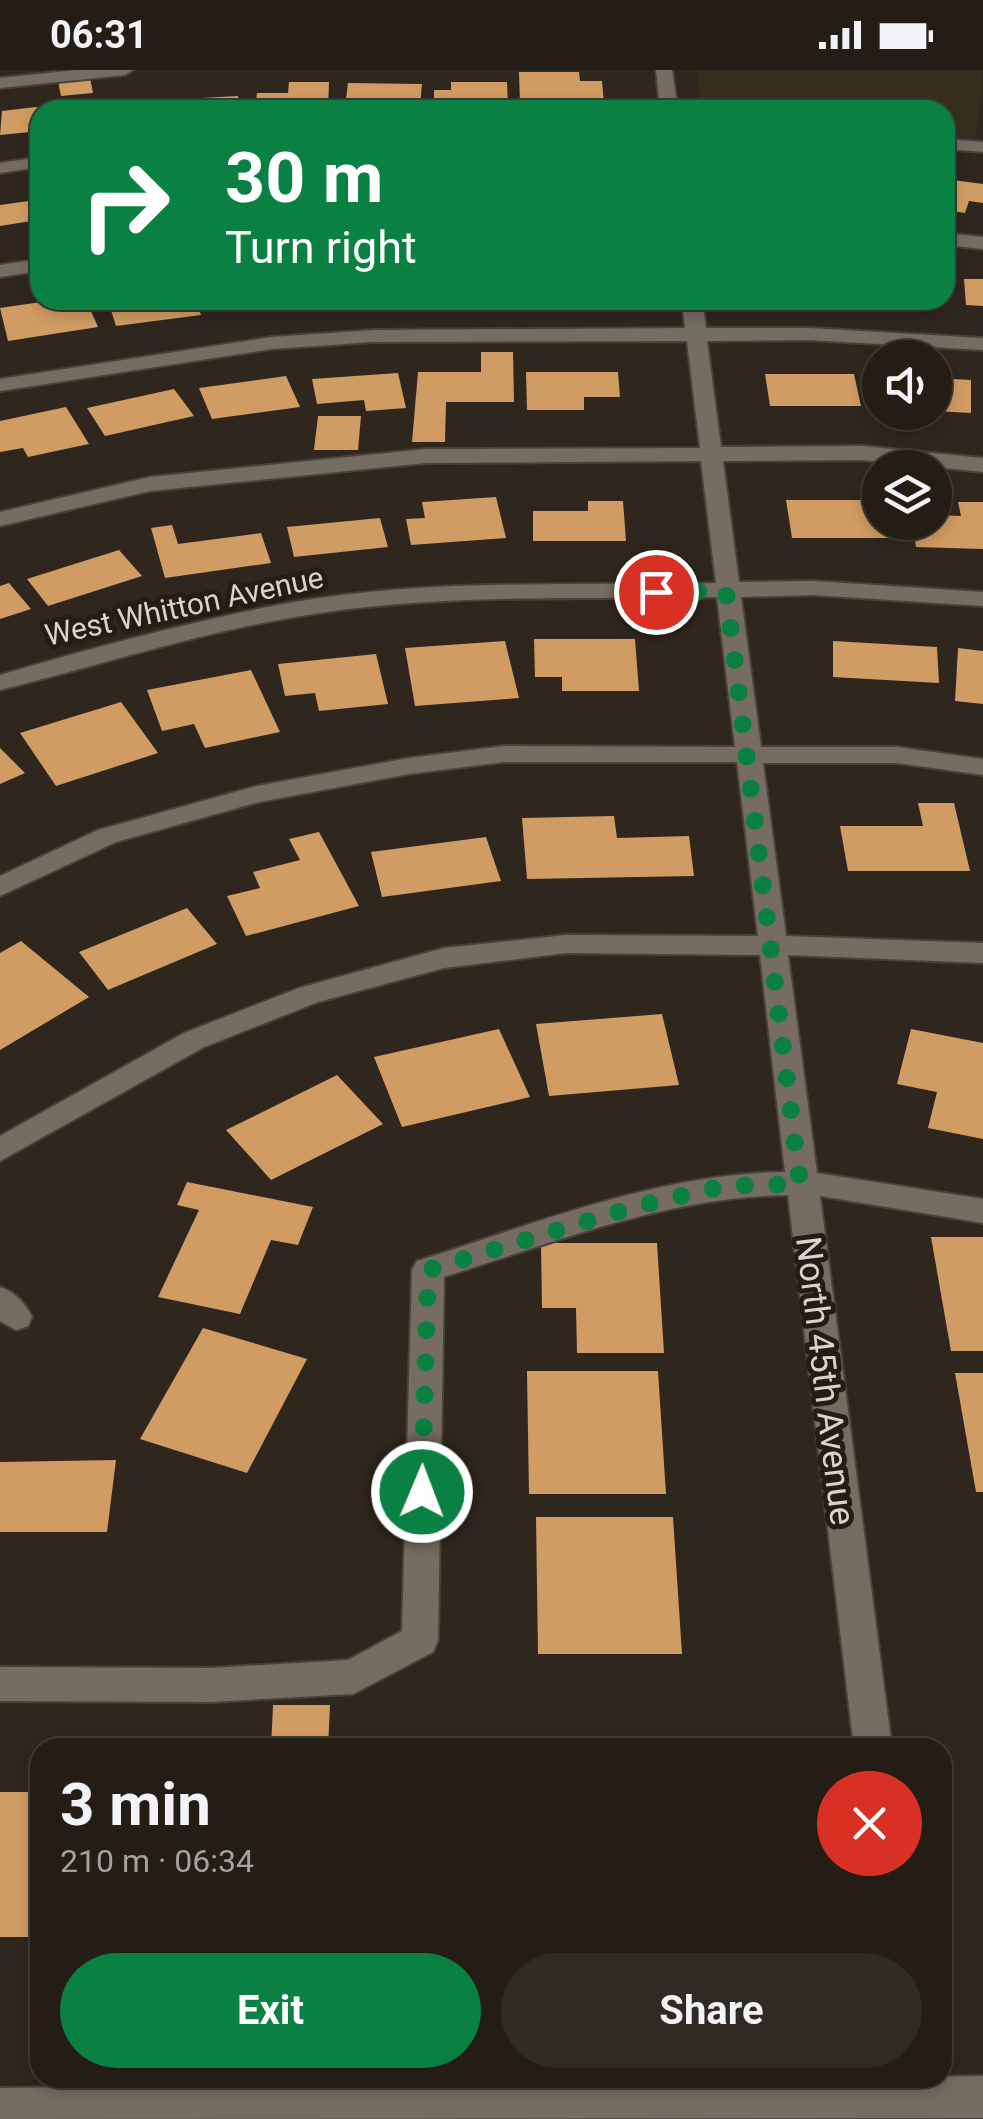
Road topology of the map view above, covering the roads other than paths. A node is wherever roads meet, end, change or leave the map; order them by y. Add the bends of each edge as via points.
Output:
1 (125, 70) edge
2 (664, 70) edge
3 (0, 83) edge
4 (668, 100) edge
5 (955, 145) edge
6 (983, 147) edge
7 (30, 164) edge
8 (0, 168) edge
9 (955, 240) edge
10 (983, 243) edge
11 (30, 266) edge
12 (0, 271) edge
13 (693, 310) edge
14 (696, 333) junction
15 (983, 344) edge
16 (0, 385) edge
17 (710, 453) junction
18 (983, 465) edge
19 (0, 519) edge
20 (726, 591) junction
21 (983, 599) edge
22 (0, 682) edge
23 (748, 754) junction
24 (983, 766) edge
25 (0, 887) edge
26 (771, 945) junction
27 (983, 953) edge
28 (0, 1150) edge
29 (800, 1184) junction
30 (983, 1211) edge
31 (0, 1684) edge
32 (871, 1738) edge
33 (918, 2097) edge
34 (983, 2097) edge
35 (0, 2109) edge

1 - 3 street
2 - 4 street
5 - 6 street
7 - 8 street
9 - 10 street
11 - 12 street
13 - 14 street, North 45th Avenue
14 - 15 street
14 - 16 street via 272,343
14 - 17 street, North 45th Avenue
17 - 18 street via 862,453
17 - 19 street via 426,456 282,468 150,484
17 - 20 street, North 45th Avenue
20 - 21 street, West Whitton Avenue via 814,588
20 - 22 street, West Whitton Avenue via 515,592 291,610
20 - 23 street, North 45th Avenue
23 - 24 street via 897,755
23 - 25 street via 504,754 408,766 258,794 107,836
23 - 26 street, North 45th Avenue
26 - 27 street
26 - 28 street via 566,944 444,958 309,995 194,1040
26 - 29 street, North 45th Avenue
29 - 30 street
29 - 31 street via 724,1186 428,1270 420,1640 353,1677 211,1685
29 - 32 street, North 45th Avenue
33 - 34 street
33 - 35 street

